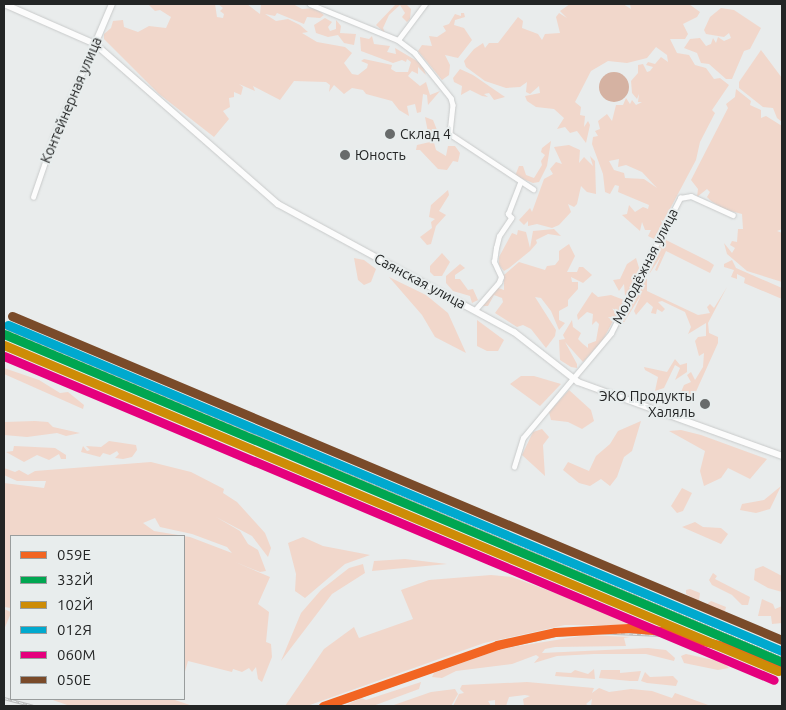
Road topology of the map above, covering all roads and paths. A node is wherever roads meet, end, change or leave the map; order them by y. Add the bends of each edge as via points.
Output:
1 (4, 4) edge
2 (112, 4) edge
3 (310, 4) edge
4 (425, 4) edge
5 (398, 40) junction
6 (95, 44) junction
7 (520, 183) junction
8 (533, 189) dead end
9 (33, 197) dead end
10 (734, 215) dead end
11 (475, 310) junction
12 (573, 379) junction
13 (782, 456) edge
14 (514, 466) dead end

1 - 6 street, Саянская улица
2 - 6 street, Контейнерная улица
3 - 5 street
4 - 5 street
5 - 7 street via 415,53 451,98 454,105 450,134 488,157
6 - 9 street, Контейнерная улица via 54,136
6 - 11 street, Саянская улица via 278,204
7 - 8 street
7 - 11 street via 508,214 511,218 499,236 496,248 494,262 501,277
10 - 12 street, Молодёжная улица via 691,196 680,198 611,333
11 - 12 street, Саянская улица via 523,338
12 - 13 street, Саянская улица
12 - 14 street via 523,438

